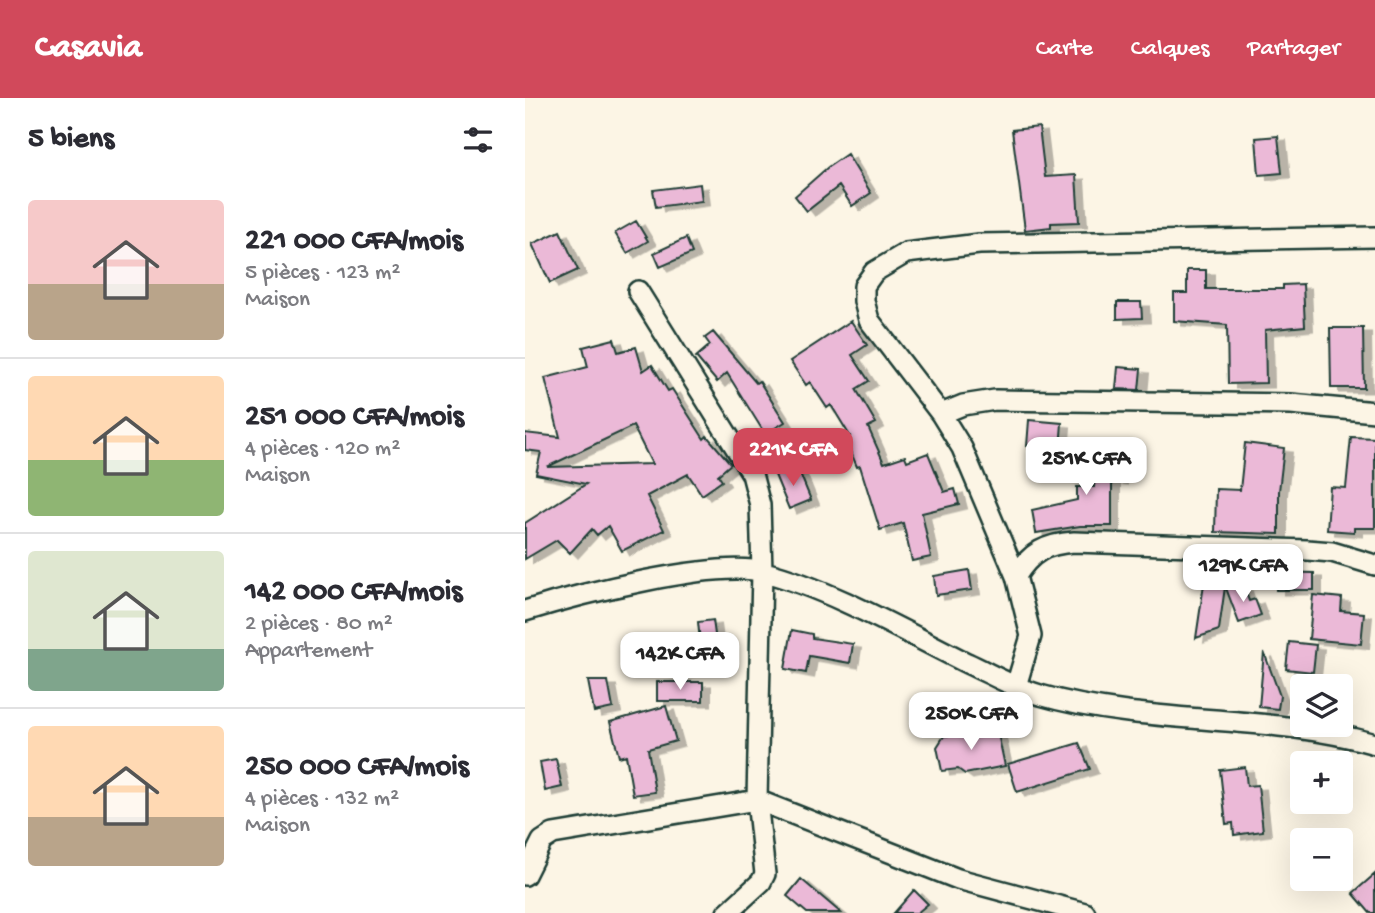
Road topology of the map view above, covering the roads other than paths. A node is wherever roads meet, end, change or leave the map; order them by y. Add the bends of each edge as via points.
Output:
1 (1375, 237) edge
2 (638, 291) dead end
3 (1375, 412) edge
4 (941, 414) junction
5 (1375, 565) edge
6 (762, 571) junction
7 (1016, 576) junction
8 (525, 611) edge
9 (1016, 686) junction
10 (1375, 744) edge
11 (757, 800) junction
12 (525, 875) edge
13 (727, 913) edge
14 (1086, 913) edge

1 - 4 street via 979,244 906,253 874,272 864,286 864,301 869,320
2 - 6 street via 752,474 760,505
3 - 4 street via 1291,404 1007,400 963,405
4 - 7 street via 983,494
5 - 7 street via 1307,550 1074,542 1037,550
6 - 8 street via 683,574
6 - 9 street via 860,611
6 - 11 street
7 - 9 street via 1031,636
9 - 10 street via 1075,702
11 - 12 street via 553,834 542,841
11 - 13 street via 765,874
11 - 14 street via 958,879

